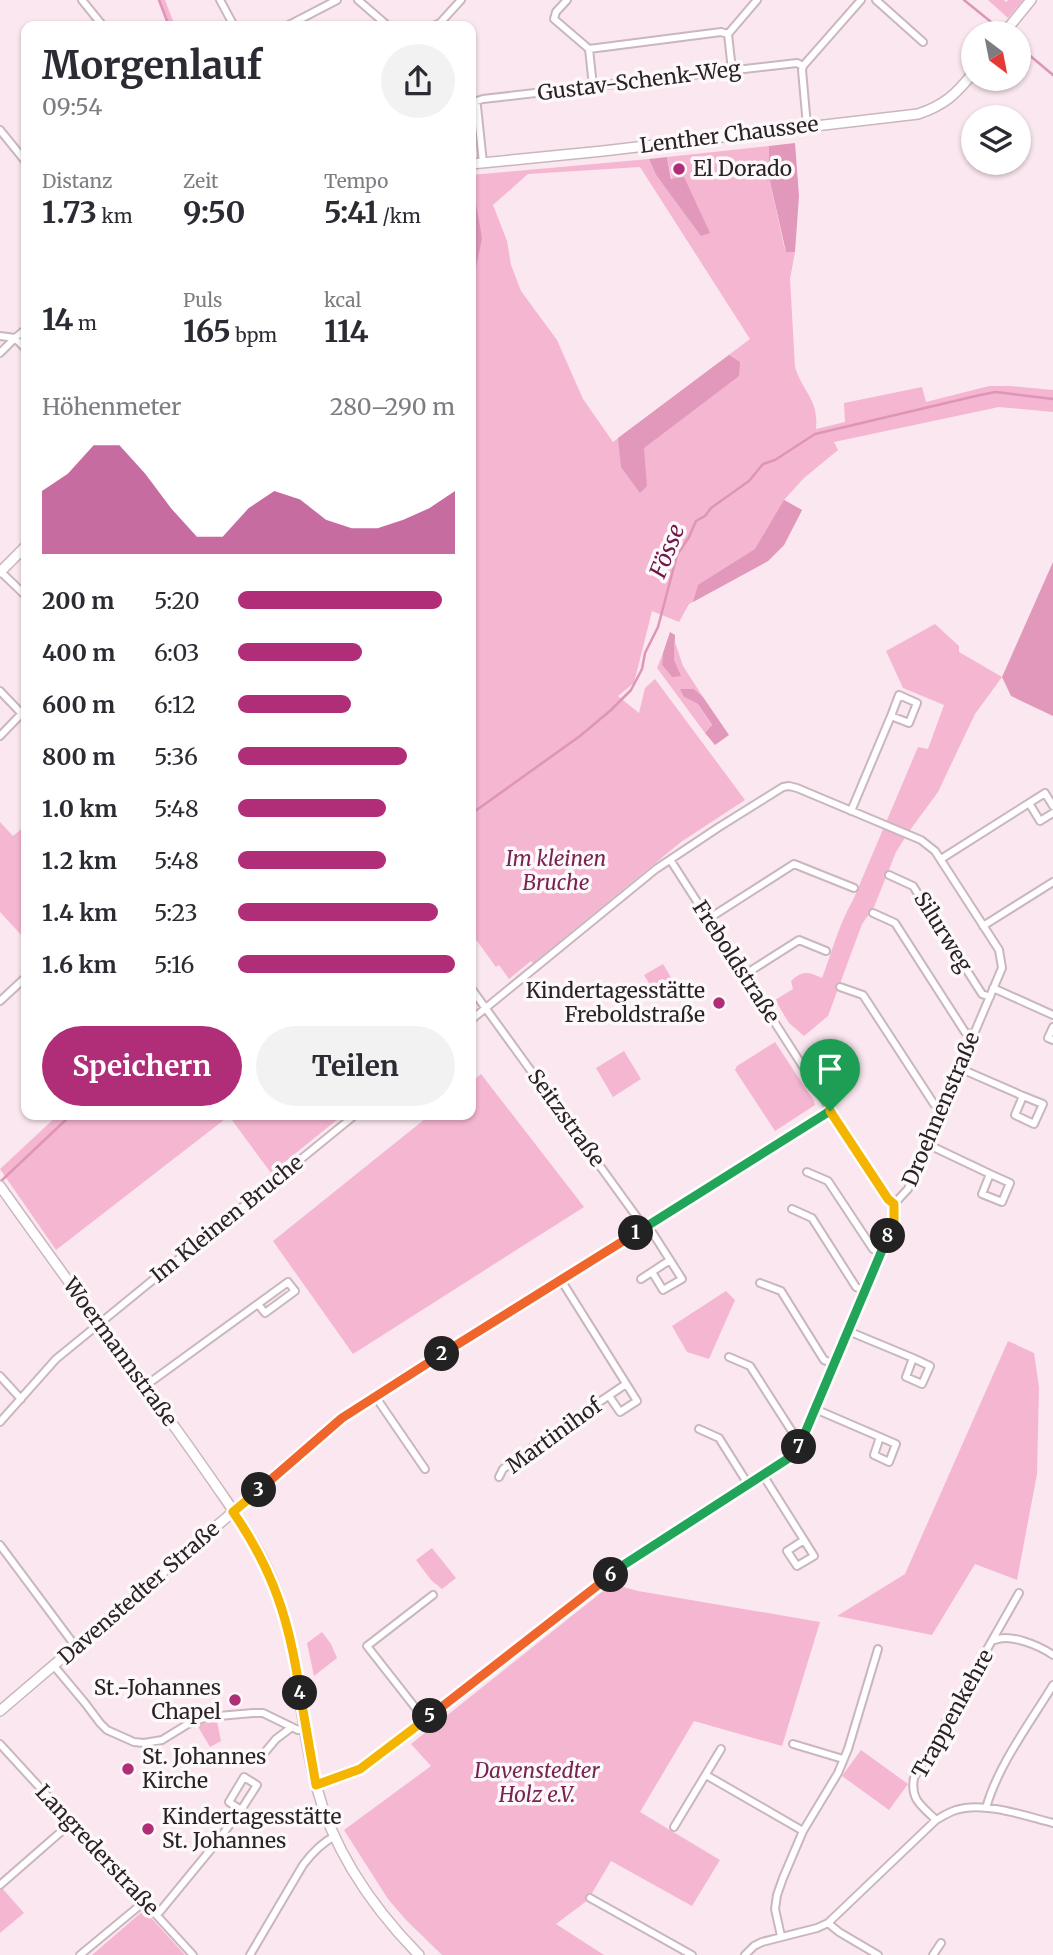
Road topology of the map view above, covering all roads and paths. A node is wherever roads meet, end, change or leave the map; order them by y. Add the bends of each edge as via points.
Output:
1 (82, 0) edge
2 (220, 0) edge
3 (337, 0) edge
4 (358, 0) edge
5 (461, 0) edge
6 (566, 0) edge
7 (757, 0) edge
8 (861, 0) edge
9 (876, 0) edge
10 (1031, 0) edge
11 (99, 21) edge
12 (231, 21) edge
13 (297, 21) edge
14 (382, 21) edge
15 (442, 21) edge
16 (1014, 21) edge
17 (728, 34) junction
18 (923, 42) dead end
19 (589, 49) junction
20 (803, 66) junction
21 (732, 70) junction
22 (593, 86) junction
23 (961, 88) edge
24 (476, 100) edge
25 (476, 105) edge
26 (807, 126) junction
27 (0, 130) edge
28 (21, 156) edge
29 (483, 163) junction
30 (476, 164) edge
31 (21, 333) edge
32 (0, 336) edge
33 (15, 338) junction
34 (21, 344) edge
35 (0, 353) edge
36 (21, 551) edge
37 (0, 572) edge
38 (21, 591) edge
39 (0, 691) edge
40 (21, 709) edge
41 (21, 715) edge
42 (891, 716) junction
43 (0, 736) edge
44 (1029, 803) junction
45 (1053, 806) edge
46 (851, 811) junction
47 (1053, 813) edge
48 (941, 859) junction
49 (671, 860) junction
50 (889, 875) dead end
51 (1053, 882) edge
52 (854, 888) dead end
53 (873, 913) dead end
54 (708, 919) junction
55 (983, 926) junction
56 (826, 951) dead end
57 (744, 975) junction
58 (21, 982) edge
59 (840, 987) dead end
60 (993, 988) junction
61 (0, 989) edge
62 (476, 995) edge
63 (6, 996) junction
64 (990, 997) junction
65 (0, 1001) edge
66 (486, 1008) junction
67 (1053, 1015) edge
68 (476, 1016) edge
69 (1053, 1027) edge
70 (973, 1035) junction
71 (1053, 1040) edge
72 (959, 1068) junction
73 (1023, 1096) junction
74 (943, 1108) junction
75 (830, 1111) junction
76 (349, 1120) edge
77 (928, 1144) junction
78 (807, 1172) dead end
79 (990, 1174) junction
80 (1, 1187) edge
81 (894, 1204) junction
82 (792, 1209) dead end
83 (646, 1226) junction
84 (881, 1253) junction
85 (670, 1260) junction
86 (652, 1272) junction
87 (641, 1279) dead end
88 (561, 1280) junction
89 (760, 1283) dead end
90 (865, 1290) junction
91 (258, 1304) junction
92 (99, 1324) junction
93 (848, 1331) junction
94 (729, 1357) dead end
95 (913, 1358) junction
96 (834, 1364) junction
97 (0, 1376) edge
98 (626, 1384) junction
99 (145, 1386) junction
100 (375, 1396) junction
101 (610, 1396) junction
102 (20, 1399) junction
103 (815, 1409) junction
104 (0, 1422) edge
105 (699, 1429) dead end
106 (804, 1436) junction
107 (880, 1437) dead end
108 (425, 1469) dead end
109 (763, 1475) junction
110 (499, 1477) dead end
111 (748, 1484) junction
112 (236, 1515) junction
113 (804, 1540) junction
114 (0, 1545) edge
115 (1019, 1593) dead end
116 (433, 1595) dead end
117 (993, 1641) junction
118 (76, 1647) junction
119 (878, 1650) dead end
120 (1053, 1655) edge
121 (54, 1666) junction
122 (1053, 1685) edge
123 (0, 1711) edge
124 (425, 1720) junction
125 (292, 1727) junction
126 (305, 1729) junction
127 (0, 1744) edge
128 (793, 1744) dead end
129 (721, 1749) dead end
130 (261, 1757) dead end
131 (843, 1759) junction
132 (706, 1774) junction
133 (316, 1785) junction
134 (986, 1808) junction
135 (241, 1810) junction
136 (936, 1820) junction
137 (71, 1823) junction
138 (1053, 1823) edge
139 (674, 1827) dead end
140 (803, 1831) junction
141 (335, 1836) junction
142 (0, 1885) edge
143 (590, 1898) dead end
144 (144, 1902) junction
145 (157, 1915) junction
146 (828, 1923) junction
147 (781, 1937) junction
148 (941, 1943) dead end
149 (80, 1955) edge
150 (193, 1955) edge
151 (250, 1955) edge
152 (419, 1955) edge
153 (692, 1955) edge
154 (745, 1955) edge
155 (878, 1955) edge
156 (933, 1955) edge

1 - 11 street
2 - 12 street
3 - 13 street
4 - 14 street
5 - 15 street
6 - 19 street via 554,19
7 - 17 street
8 - 20 street
9 - 18 street
10 - 16 street
17 - 19 street
17 - 21 street
19 - 22 street
20 - 21 street, Gustav-Schenk-Weg
20 - 26 street
21 - 22 street, Gustav-Schenk-Weg
22 - 24 street, Gustav-Schenk-Weg
23 - 26 street, Lenther Chaussee via 944,103 918,114
25 - 29 street
26 - 29 street, Lenther Chaussee
27 - 28 street
29 - 30 street, Lenther Chaussee
31 - 33 street
32 - 33 street
33 - 34 street
33 - 35 street
36 - 37 street
37 - 38 street
39 - 40 street
41 - 43 street
42 - 42 street via 899,695 916,703 909,723
42 - 46 street
44 - 45 street via 1045,793
44 - 47 street via 1040,821
44 - 48 street
46 - 48 street, Droehnenstraße via 929,845
46 - 49 street via 797,788 783,787
48 - 55 street, Droehnenstraße
49 - 54 street, Freboldstraße
49 - 66 street
50 - 64 street, Silurweg via 913,886 982,994
51 - 55 street
52 - 54 street via 794,864
53 - 70 street via 895,923 965,1032
54 - 57 street, Freboldstraße
55 - 60 street, Droehnenstraße via 1002,959
56 - 57 street via 799,940
57 - 75 street, Freboldstraße
58 - 63 street
59 - 74 street via 863,995 934,1104
60 - 64 street, Droehnenstraße
60 - 67 street
61 - 63 street
62 - 66 street, Seitzstraße
63 - 65 street
64 - 70 street, Droehnenstraße
66 - 68 street
66 - 83 street, Seitzstraße
69 - 71 street via 1048,1038
70 - 72 street, Droehnenstraße
72 - 73 street
72 - 74 street, Droehnenstraße
73 - 73 street via 1043,1104 1034,1124 1015,1115
74 - 77 street, Droehnenstraße
75 - 81 street, Freboldstraße
75 - 83 street, Davenstedter Straße
76 - 92 street, Im Kleinen Bruche
77 - 79 street
77 - 81 street, Droehnenstraße via 908,1189
78 - 84 street via 828,1181 873,1249
79 - 79 street via 982,1194 1002,1202 1010,1183
80 - 92 street, Woermannstraße
81 - 84 street, Droehnenstraße via 894,1222
82 - 90 street via 812,1218 856,1287
83 - 85 street, Seitzstraße
83 - 88 street, Davenstedter Straße
84 - 90 street, Droehnenstraße
85 - 86 street
85 - 86 street via 682,1279 663,1290
86 - 87 street
88 - 98 street
88 - 100 street, Davenstedter Straße
89 - 96 street via 781,1291 824,1360
90 - 93 street, Droehnenstraße
91 - 91 street via 288,1282 295,1291 265,1313
91 - 99 street
92 - 99 street, Woermannstraße
92 - 102 street, Im Kleinen Bruche via 56,1359
93 - 95 street
93 - 96 street, Droehnenstraße
94 - 106 street via 750,1366 793,1433
95 - 95 street via 930,1366 922,1384 906,1377
96 - 103 street, Droehnenstraße
97 - 102 street
98 - 101 street, Martinihof
98 - 101 street, Martinihof via 637,1401 620,1412
99 - 112 street, Woermannstraße
100 - 108 street
100 - 112 street, Davenstedter Straße via 342,1418
101 - 110 street, Martinihof via 503,1469
102 - 104 street, Im Kleinen Bruche
103 - 106 street, Droehnenstraße
103 - 107 street
105 - 111 street via 719,1438
106 - 109 street, Droehnenstraße via 792,1456
109 - 111 street, Droehnenstraße
109 - 113 street
111 - 124 street, Droehnenstraße via 625,1564
112 - 118 street, Davenstedter Straße
112 - 126 street, Woermannstraße via 268,1569 285,1615
113 - 113 street via 814,1556 797,1566 787,1551
114 - 118 street
115 - 117 street, Trappenkehre
116 - 124 street via 366,1646
117 - 120 street, Trappenkehre via 1009,1637
117 - 136 street, Trappenkehre via 914,1778 915,1798
118 - 121 street, Davenstedter Straße
119 - 131 street
121 - 123 street, Davenstedter Straße
121 - 125 street via 107,1730 134,1742 154,1742 199,1719 243,1714 262,1713
122 - 134 street via 1004,1766
124 - 133 street, Droehnenstraße via 360,1769
125 - 126 street
125 - 130 street
126 - 133 street, Woermannstraße
127 - 137 street, Langrederstraße
128 - 131 street
129 - 132 street
131 - 140 street
132 - 139 street
132 - 140 street
133 - 141 street, Woermannstraße
134 - 136 street via 958,1809
134 - 138 street
135 - 135 street via 229,1802 244,1777 257,1785
135 - 145 street
136 - 146 street
137 - 142 street
137 - 144 street, Langrederstraße
140 - 147 street via 777,1895
141 - 151 street via 303,1865
141 - 152 street, Woermannstraße via 372,1901
143 - 153 street
144 - 145 street, Langrederstraße
144 - 149 street
145 - 150 street, Langrederstraße
146 - 147 street
146 - 155 street
147 - 154 street via 762,1942
148 - 156 street

